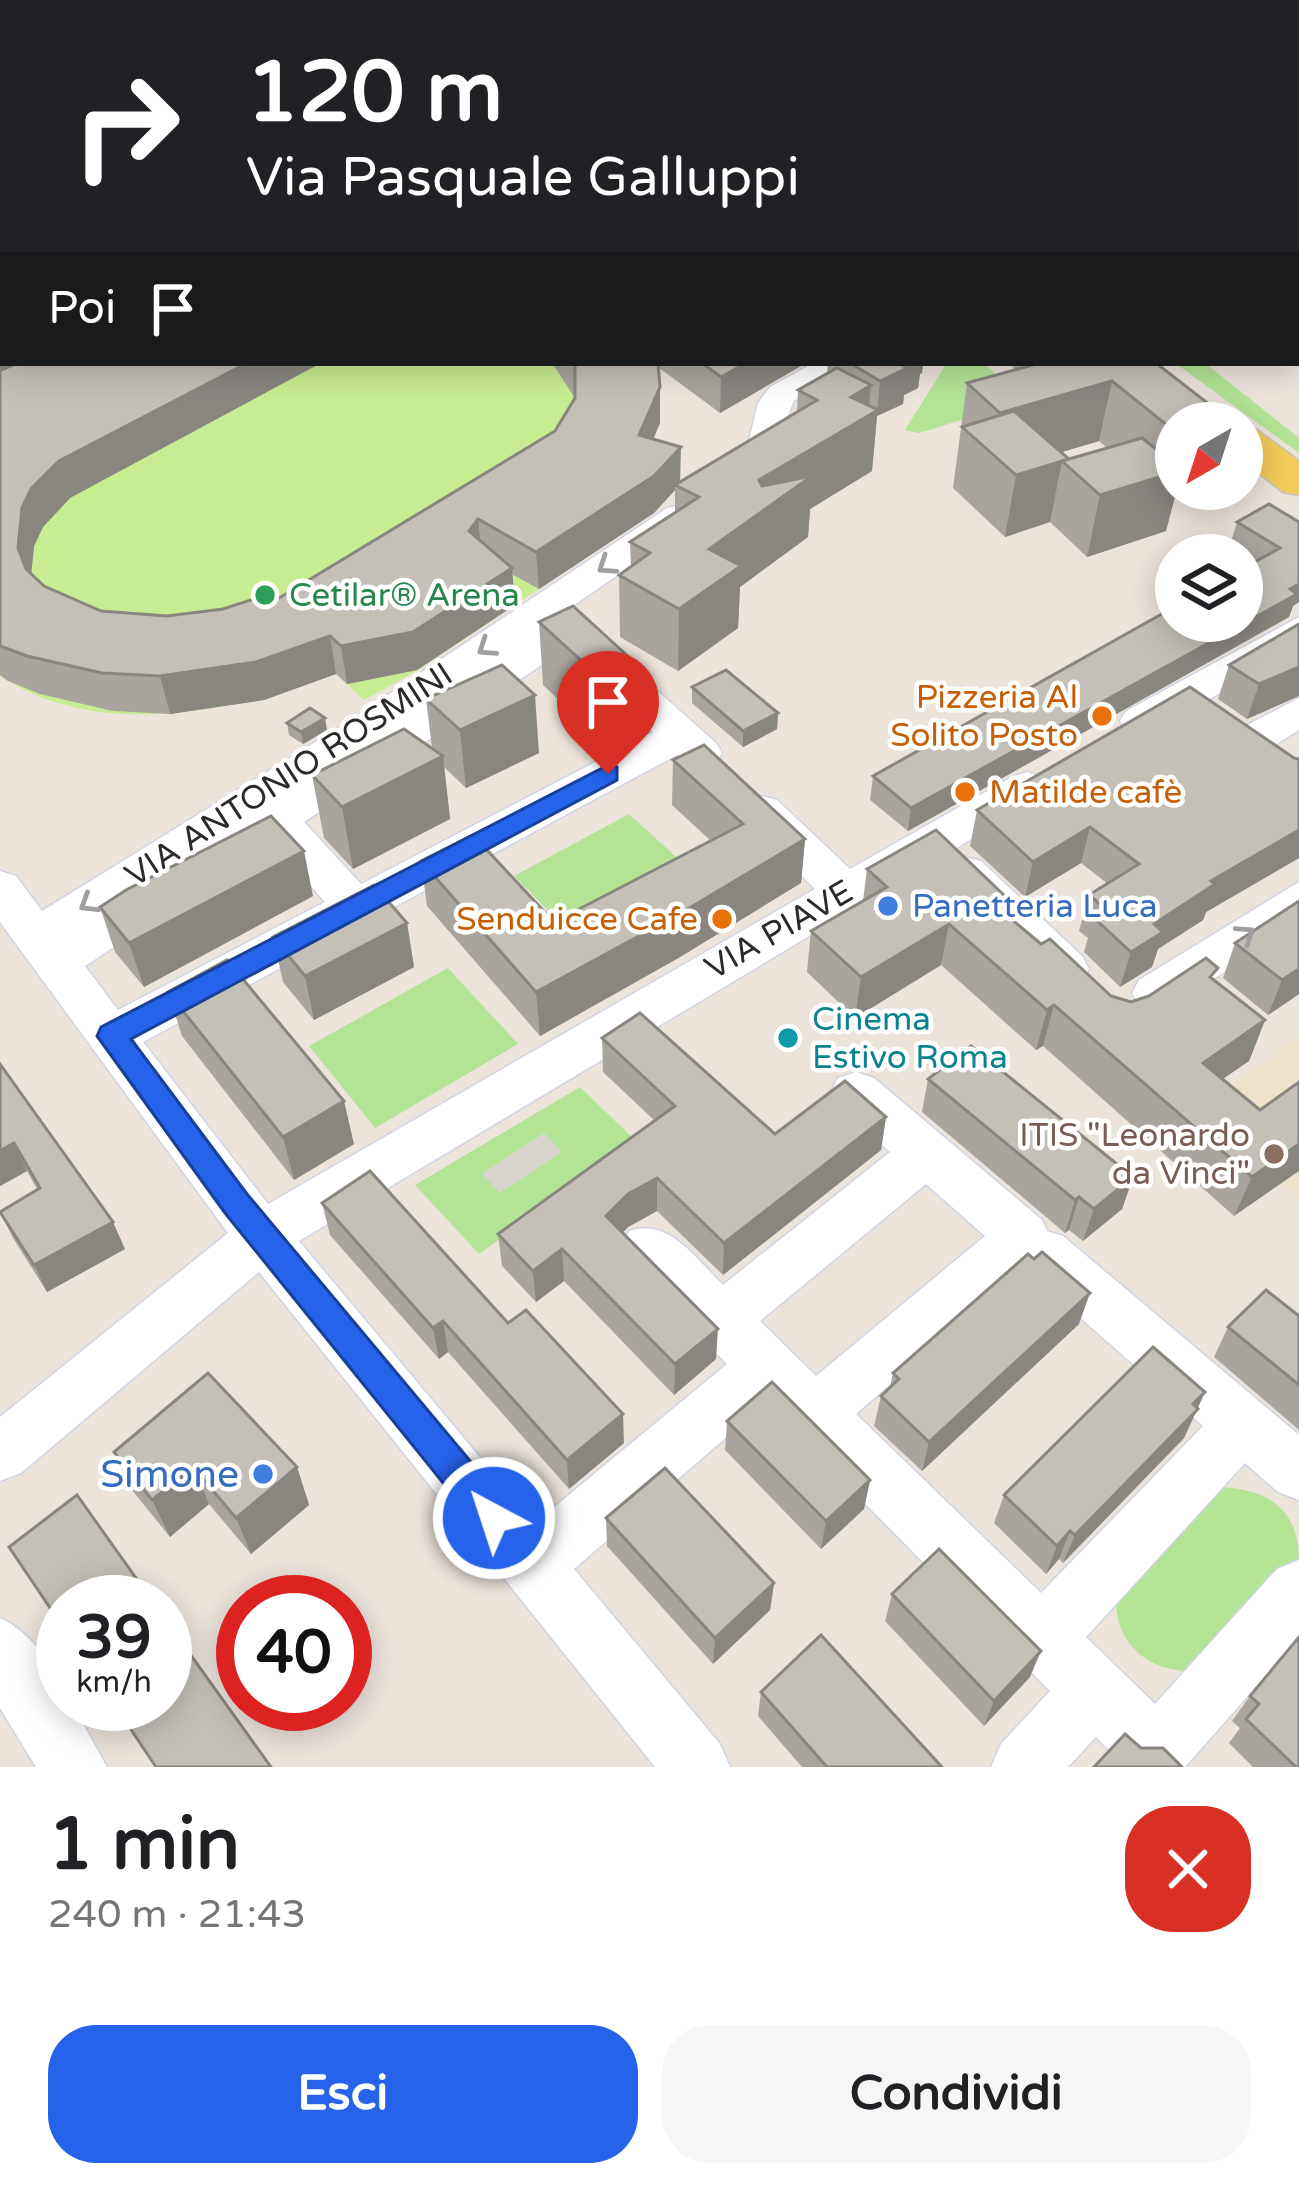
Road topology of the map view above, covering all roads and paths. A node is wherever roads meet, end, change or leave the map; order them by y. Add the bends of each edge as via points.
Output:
1 (836, 366) edge
2 (1263, 455) edge
3 (1299, 482) edge
4 (552, 621) junction
5 (1299, 629) edge
6 (1181, 698) junction
7 (1299, 712) edge
8 (681, 735) junction
9 (1247, 743) junction
10 (1282, 768) edge
11 (277, 820) junction
12 (933, 842) junction
13 (0, 888) edge
14 (846, 892) junction
15 (1299, 899) edge
16 (356, 907) junction
17 (46, 949) junction
18 (111, 1036) junction
19 (856, 1092) edge
20 (926, 1153) junction
21 (1023, 1236) junction
22 (262, 1237) junction
23 (648, 1248) dead end
24 (721, 1320) junction
25 (767, 1366) junction
26 (815, 1413) junction
27 (1244, 1424) junction
28 (0, 1453) edge
29 (1299, 1472) edge
30 (532, 1565) junction
31 (1299, 1592) edge
32 (1042, 1638) junction
33 (0, 1650) edge
34 (1095, 1690) junction
35 (1164, 1759) edge
36 (679, 1760) edge
37 (74, 1767) edge
38 (1024, 1767) edge

1 -> 4 street, VIA ANTONIO ROSMINI via 780,396 770,446 743,474
2 - 3 main road
4 - 8 street
4 - 11 street, VIA ANTONIO ROSMINI
4 -> 17 street, VIA ANTONIO ROSMINI via 358,735
5 - 6 street, VIA PIAVE
6 - 9 street
6 - 12 street, VIA PIAVE
7 - 9 street
8 - 14 street
8 - 16 street
9 - 10 street
11 - 16 street
11 - 17 street, VIA ANTONIO ROSMINI
12 - 14 street, VIA PIAVE
12 -> 15 street via 1108,1011
13 - 17 street
14 - 22 street, VIA PIAVE
16 - 18 street
17 - 18 street
18 - 22 street
19 - 20 street
20 - 21 street
20 - 24 street
21 - 26 street
21 - 27 street
22 - 28 street, VIA PIAVE
22 - 30 street
23 - 24 street
24 - 25 street
25 - 26 street
25 - 30 street
26 - 32 street
27 - 29 street
27 - 32 street
30 - 36 street
31 - 35 street
32 - 34 street
33 - 37 street
34 - 35 street
34 - 38 street

